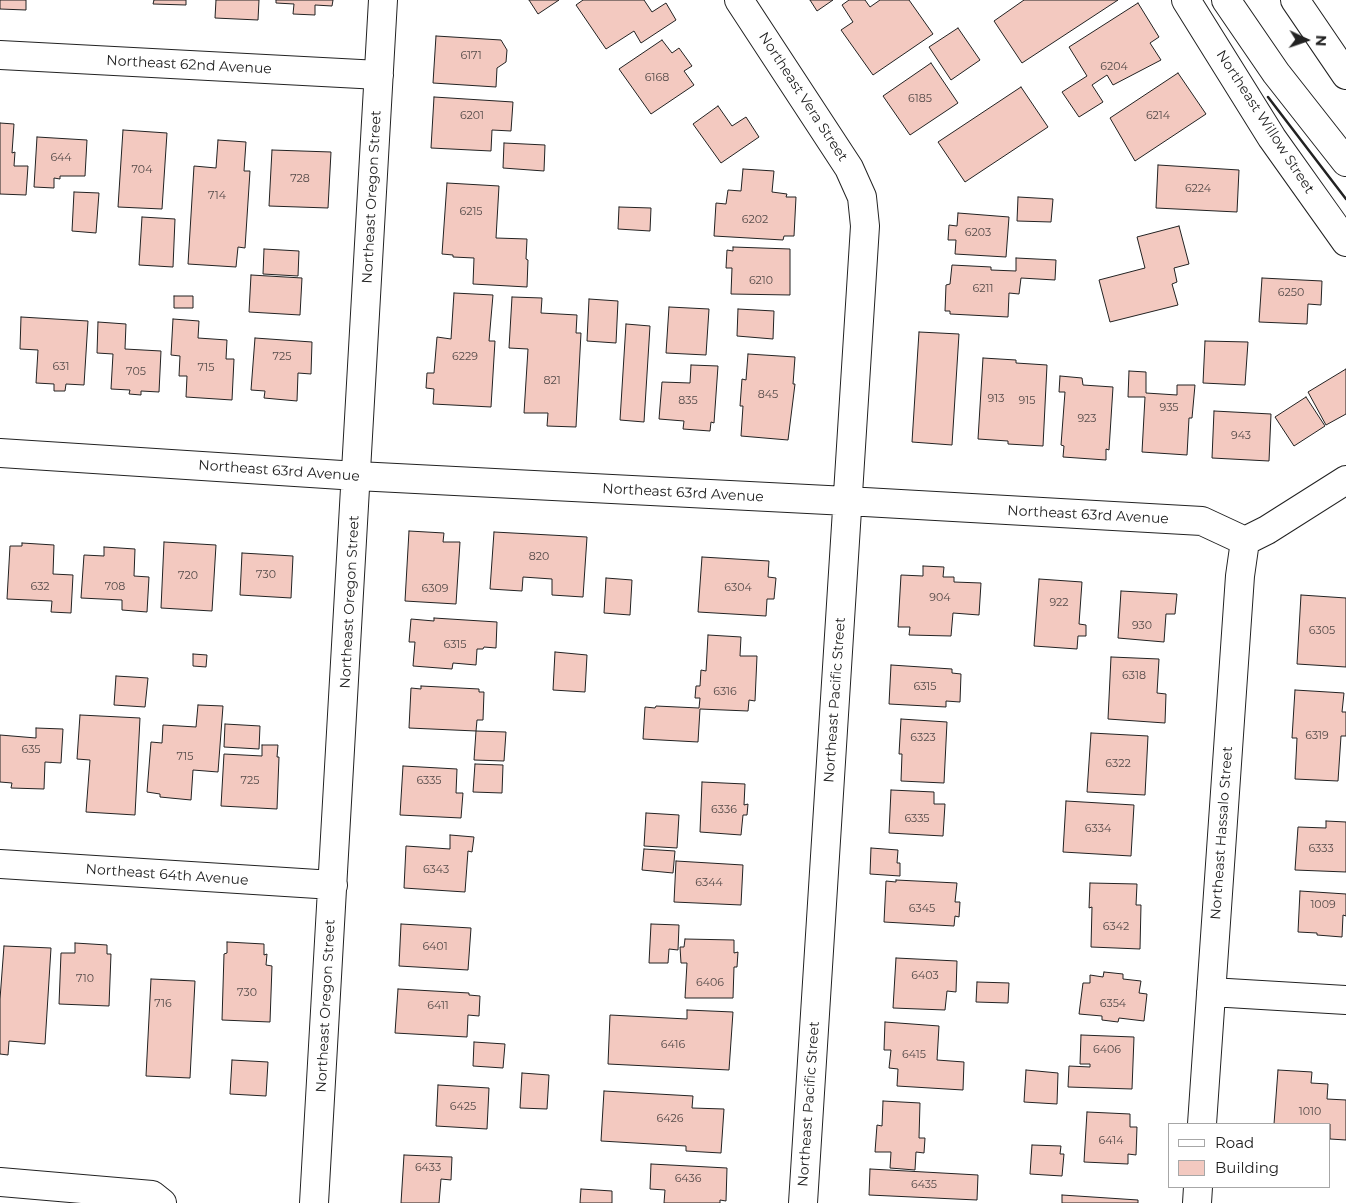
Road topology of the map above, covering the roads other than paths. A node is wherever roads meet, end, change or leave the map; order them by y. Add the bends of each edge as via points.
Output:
1 (383, 0) edge
2 (738, 0) edge
3 (1186, 0) edge
4 (1226, 0) edge
5 (1295, 0) edge
6 (0, 55) edge
7 (379, 75) junction
8 (1346, 75) edge
9 (1346, 162) edge
10 (862, 197) joint
11 (1346, 242) edge
12 (0, 453) edge
13 (356, 476) junction
14 (1346, 480) edge
15 (848, 501) junction
16 (1244, 541) junction
17 (0, 864) edge
18 (333, 885) junction
19 (1211, 992) junction
20 (1346, 1000) edge
21 (1202, 1123) edge
22 (0, 1182) edge
23 (1198, 1188) edge
24 (162, 1203) edge
25 (314, 1203) edge
26 (803, 1203) edge
27 (1197, 1203) edge

1 - 7 main road, Northeast Oregon Street
2 - 10 main road, Northeast Vera Street via 849,168
3 - 11 main road, Northeast Willow Street via 1272,138
4 - 9 main road via 1276,73
5 - 8 main road
6 - 7 main road, Northeast 62nd Avenue
7 - 13 main road, Northeast Oregon Street
10 - 15 main road, Northeast Pacific Street via 865,226
12 - 13 main road, Northeast 63rd Avenue
13 - 15 main road, Northeast 63rd Avenue
13 - 18 main road, Northeast Oregon Street
14 - 16 main road
15 - 16 main road, Northeast 63rd Avenue via 1202,521
15 - 26 main road, Northeast Pacific Street
16 - 19 main road, Northeast Hassalo Street
17 - 18 main road, Northeast 64th Avenue
18 - 25 main road, Northeast Oregon Street
19 - 20 main road
19 - 21 main road, Northeast Hassalo Street
22 - 24 main road via 152,1195
23 - 27 main road

